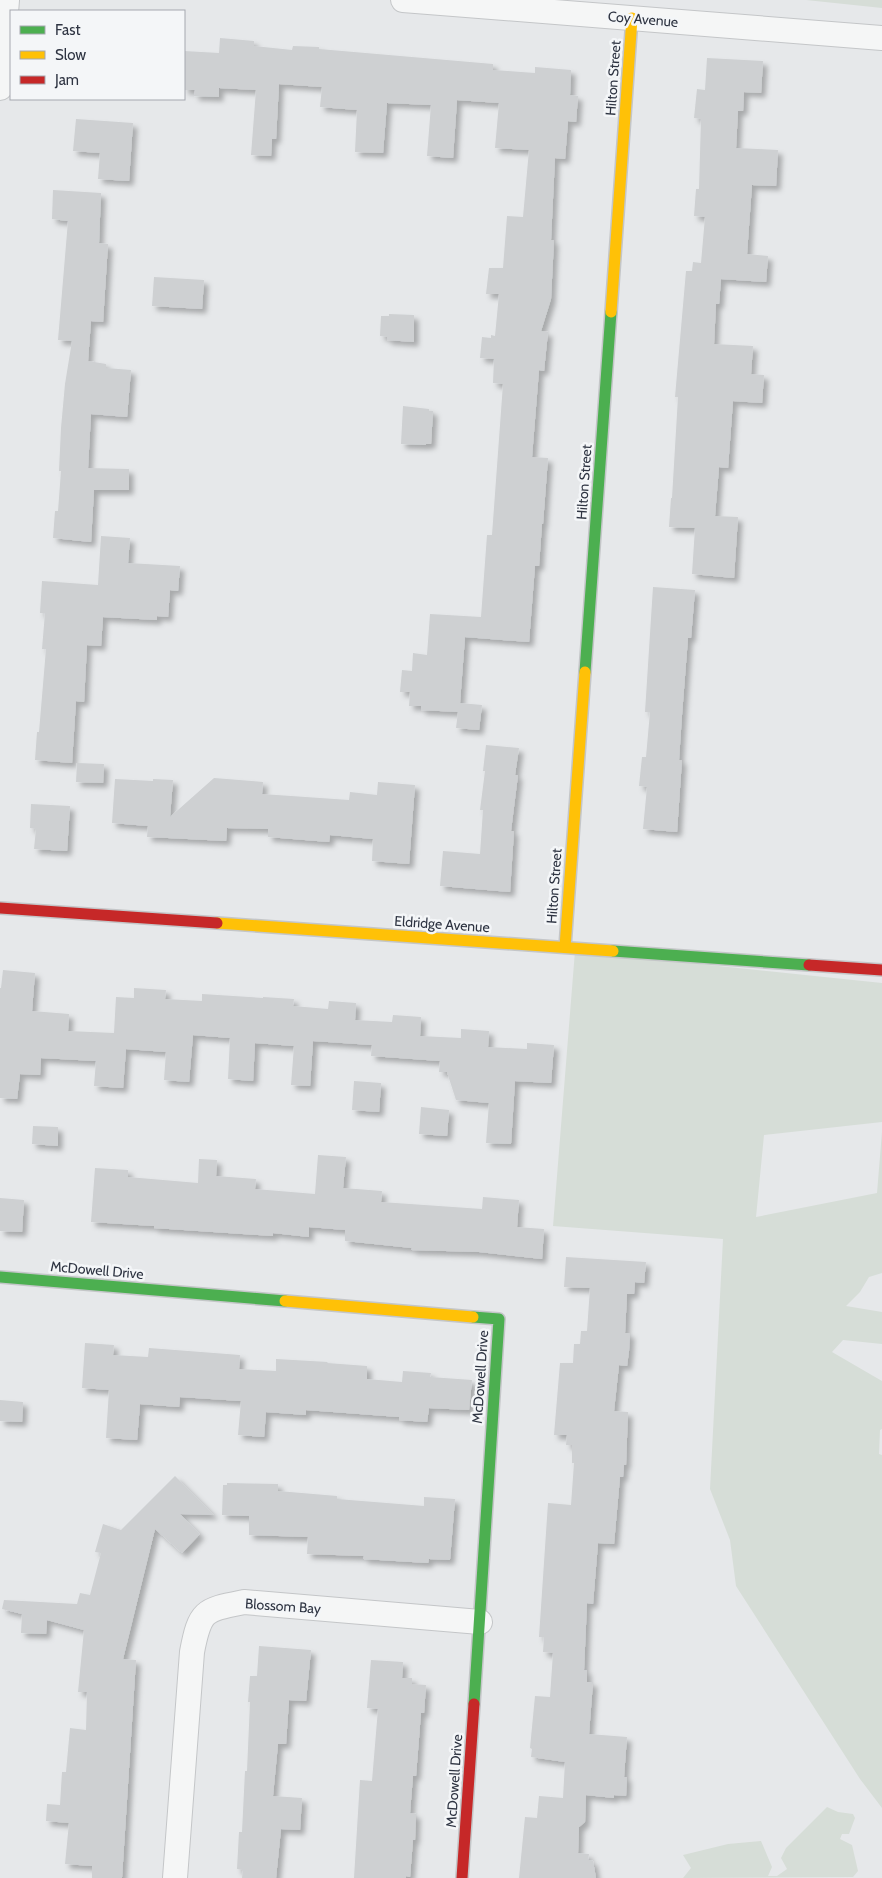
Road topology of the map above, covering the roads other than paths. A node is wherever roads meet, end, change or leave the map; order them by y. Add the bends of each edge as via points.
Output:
1 (7, 0) edge
2 (403, 0) edge
3 (632, 18) junction
4 (882, 38) edge
5 (0, 88) edge
6 (0, 908) edge
7 (565, 947) junction
8 (882, 970) edge
9 (0, 1277) edge
10 (480, 1622) junction
11 (175, 1878) edge
12 (462, 1878) edge

1 - 5 street
2 - 3 street, Coy Avenue
3 - 4 street, Coy Avenue
3 - 7 street, Hilton Street
6 - 7 street, Eldridge Avenue
7 - 8 street, Eldridge Avenue
9 - 10 street, McDowell Drive via 499,1319
10 - 11 street, Blossom Bay via 244,1602 221,1606 205,1614 197,1627 192,1652
10 - 12 street, McDowell Drive

